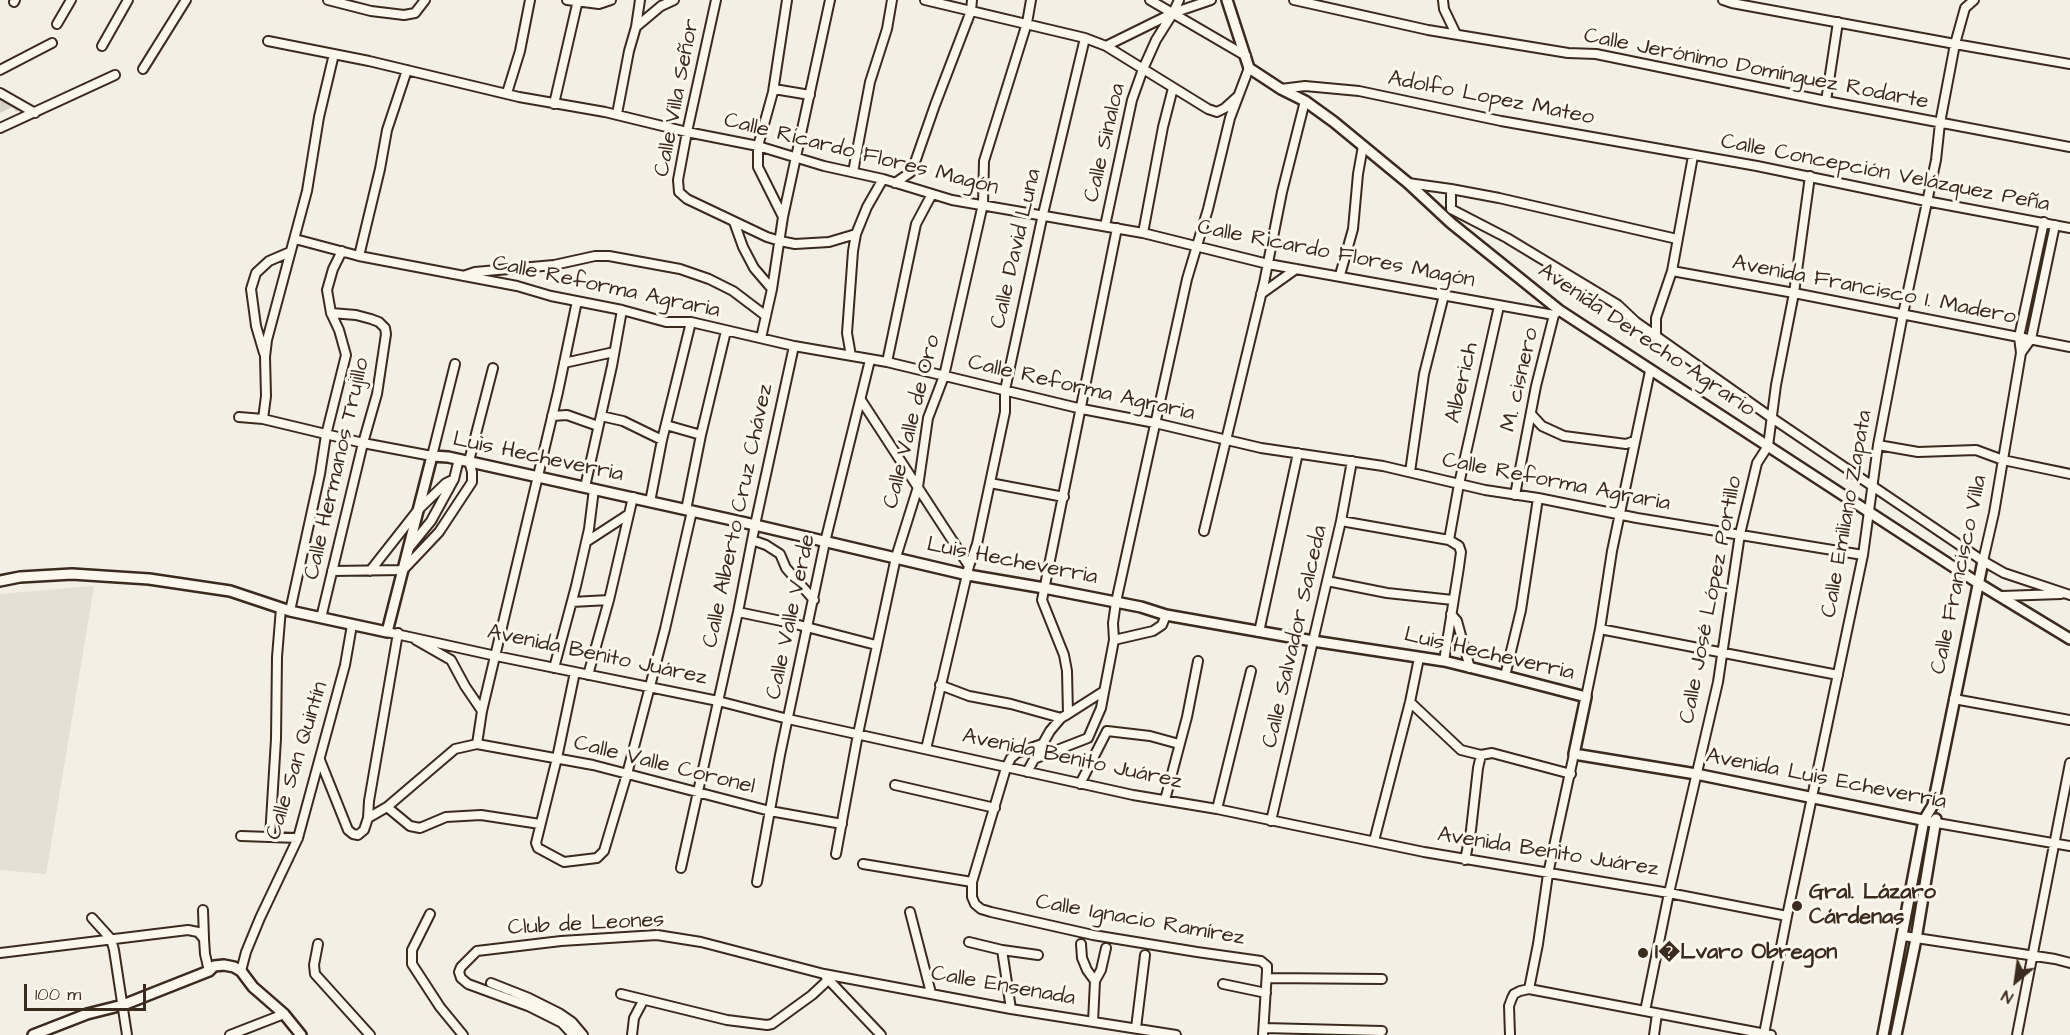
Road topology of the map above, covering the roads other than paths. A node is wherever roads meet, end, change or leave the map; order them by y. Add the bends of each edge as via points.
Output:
1 (70, 0) edge
2 (128, 0) edge
3 (186, 0) edge
4 (328, 0) edge
5 (424, 0) edge
6 (530, 0) edge
7 (567, 0) edge
8 (611, 0) edge
9 (640, 0) edge
10 (674, 0) edge
11 (716, 0) edge
12 (787, 0) edge
13 (831, 0) edge
14 (892, 0) edge
15 (925, 0) edge
16 (972, 0) edge
17 (1031, 0) edge
18 (1150, 0) edge
19 (1179, 0) edge
20 (1211, 0) edge
21 (1227, 0) edge
22 (1294, 0) edge
23 (1443, 0) edge
24 (1724, 0) edge
25 (578, 1) edge
26 (1972, 2) edge
27 (971, 11) junction
28 (1173, 13) junction
29 (1838, 22) junction
30 (1027, 23) junction
31 (57, 24) dead end
32 (636, 27) junction
33 (1456, 33) junction
34 (1085, 38) junction
35 (268, 41) dead end
36 (52, 43) dead end
37 (1955, 44) junction
38 (102, 46) dead end
39 (1106, 46) junction
40 (334, 54) junction
41 (1246, 56) junction
42 (2070, 64) edge
43 (1250, 68) junction
44 (143, 69) dead end
45 (1143, 69) junction
46 (0, 70) edge
47 (407, 70) junction
48 (115, 75) dead end
49 (1173, 88) junction
50 (774, 89) junction
51 (1281, 89) junction
52 (0, 93) edge
53 (507, 93) junction
54 (810, 95) junction
55 (1238, 95) junction
56 (1305, 101) junction
57 (1826, 101) junction
58 (554, 104) junction
59 (35, 113) junction
60 (616, 114) junction
61 (1940, 123) junction
62 (0, 128) edge
63 (687, 132) junction
64 (758, 146) junction
65 (1363, 146) junction
66 (2070, 147) edge
67 (796, 156) junction
68 (1693, 156) junction
69 (853, 172) junction
70 (1810, 176) junction
71 (883, 179) junction
72 (895, 183) junction
73 (1408, 183) junction
74 (1451, 189) junction
75 (932, 194) junction
76 (1926, 201) junction
77 (982, 204) junction
78 (1451, 209) junction
79 (1043, 214) junction
80 (783, 217) junction
81 (734, 222) junction
82 (2044, 222) junction
83 (1451, 223) junction
84 (2055, 225) junction
85 (1105, 226) junction
86 (1117, 228) junction
87 (2070, 228) edge
88 (1143, 233) junction
89 (856, 234) junction
90 (295, 239) junction
91 (1677, 239) junction
92 (780, 241) junction
93 (1197, 246) junction
94 (342, 251) junction
95 (290, 252) junction
96 (358, 256) junction
97 (1268, 264) junction
98 (1296, 268) junction
99 (1672, 271) junction
100 (1340, 275) junction
101 (460, 277) junction
102 (772, 289) junction
103 (1794, 293) junction
104 (1260, 295) junction
105 (1444, 295) junction
106 (577, 301) junction
107 (1499, 306) junction
108 (622, 310) junction
109 (331, 313) junction
110 (1556, 313) junction
111 (1903, 314) junction
112 (766, 316) junction
113 (691, 322) junction
114 (726, 331) junction
115 (1656, 336) junction
116 (761, 338) junction
117 (2019, 338) junction
118 (2031, 339) junction
119 (794, 346) junction
120 (2070, 347) edge
121 (614, 352) junction
122 (2021, 352) junction
123 (851, 356) junction
124 (265, 357) junction
125 (870, 360) junction
126 (887, 362) junction
127 (564, 363) junction
128 (455, 364) dead end
129 (493, 368) dead end
130 (1650, 371) junction
131 (944, 376) junction
132 (1005, 390) junction
133 (861, 400) junction
134 (1082, 409) junction
135 (1531, 414) junction
136 (552, 416) junction
137 (239, 417) dead end
138 (601, 417) junction
139 (1772, 418) junction
140 (263, 419) junction
141 (1155, 423) junction
142 (666, 425) junction
143 (598, 426) junction
144 (326, 435) junction
145 (701, 435) junction
146 (662, 440) junction
147 (1226, 440) junction
148 (1634, 441) junction
149 (363, 443) junction
150 (1878, 445) junction
151 (1768, 446) junction
152 (1298, 453) junction
153 (432, 456) junction
154 (464, 460) junction
155 (2003, 460) junction
156 (1352, 461) junction
157 (1410, 472) junction
158 (2070, 474) edge
159 (537, 476) junction
160 (454, 479) junction
161 (990, 483) junction
162 (1459, 484) junction
163 (1872, 485) junction
164 (918, 487) junction
165 (590, 488) junction
166 (1515, 495) junction
167 (633, 497) junction
168 (1064, 497) junction
169 (1538, 498) junction
170 (650, 502) junction
171 (418, 510) junction
172 (689, 510) junction
173 (1869, 511) junction
174 (1620, 513) junction
175 (629, 514) junction
176 (1341, 521) junction
177 (755, 525) junction
178 (1204, 531) dead end
179 (1740, 534) junction
180 (752, 540) junction
181 (1449, 540) junction
182 (586, 542) junction
183 (825, 542) junction
184 (408, 550) junction
185 (1863, 555) junction
186 (896, 557) junction
187 (1983, 561) junction
188 (403, 570) junction
189 (332, 571) junction
190 (370, 571) junction
191 (968, 571) junction
192 (0, 581) edge
193 (1327, 581) junction
194 (1978, 583) junction
195 (1044, 588) junction
196 (2068, 594) edge
197 (2002, 596) junction
198 (609, 600) junction
199 (814, 600) junction
200 (1453, 600) junction
201 (572, 602) junction
202 (1116, 602) junction
203 (285, 609) junction
204 (738, 612) junction
205 (1451, 614) junction
206 (1166, 615) junction
207 (321, 618) junction
208 (352, 625) junction
209 (809, 628) junction
210 (1600, 629) junction
211 (387, 632) junction
212 (1259, 632) junction
213 (398, 633) junction
214 (409, 635) junction
215 (2070, 639) edge
216 (1114, 640) junction
217 (1312, 641) junction
218 (876, 645) junction
219 (1721, 653) junction
220 (496, 656) junction
221 (1419, 658) junction
222 (1198, 661) dead end
223 (1444, 661) junction
224 (554, 668) junction
225 (1470, 668) junction
226 (1251, 671) dead end
227 (575, 672) junction
228 (588, 675) junction
229 (1838, 675) junction
230 (1504, 676) junction
231 (940, 685) junction
232 (650, 687) junction
233 (1104, 691) junction
234 (1586, 697) junction
235 (1954, 699) junction
236 (718, 701) junction
237 (1410, 702) junction
238 (482, 711) junction
239 (1064, 716) junction
240 (788, 719) junction
241 (2070, 720) edge
242 (1107, 730) junction
243 (858, 734) junction
244 (1088, 738) junction
245 (477, 744) junction
246 (1042, 744) junction
247 (1179, 744) junction
248 (926, 749) junction
249 (1574, 754) junction
250 (1481, 755) junction
251 (557, 758) junction
252 (1034, 759) junction
253 (320, 760) junction
254 (2070, 763) edge
255 (1006, 768) junction
256 (1027, 772) junction
257 (627, 774) junction
258 (1570, 774) junction
259 (1695, 774) junction
260 (1080, 784) junction
261 (895, 785) dead end
262 (698, 791) junction
263 (1812, 797) junction
264 (1165, 800) junction
265 (1933, 805) junction
266 (387, 807) junction
267 (995, 808) junction
268 (1217, 809) junction
269 (770, 811) junction
270 (368, 818) junction
271 (1924, 820) junction
272 (1271, 821) junction
273 (1937, 823) junction
274 (540, 824) junction
275 (842, 824) junction
276 (241, 836) dead end
277 (270, 837) junction
278 (298, 838) junction
279 (1374, 841) junction
280 (2056, 843) junction
281 (2070, 846) edge
282 (836, 854) dead end
283 (1466, 860) junction
284 (863, 864) dead end
285 (681, 868) dead end
286 (1548, 874) junction
287 (757, 882) dead end
288 (972, 882) junction
289 (1669, 893) junction
290 (203, 910) dead end
291 (910, 912) dead end
292 (430, 914) dead end
293 (1787, 916) junction
294 (92, 918) dead end
295 (1903, 936) junction
296 (111, 939) junction
297 (204, 939) junction
298 (1916, 939) junction
299 (969, 942) dead end
300 (318, 944) dead end
301 (1081, 945) dead end
302 (1106, 948) dead end
303 (1002, 950) junction
304 (0, 953) edge
305 (1038, 955) dead end
306 (1145, 955) dead end
307 (2031, 957) junction
308 (2070, 963) edge
309 (209, 971) junction
310 (242, 971) junction
311 (826, 977) junction
312 (1267, 978) junction
313 (1382, 979) dead end
314 (1095, 981) junction
315 (491, 983) dead end
316 (1223, 984) dead end
317 (1529, 989) junction
318 (931, 993) junction
319 (1266, 993) junction
320 (621, 994) dead end
321 (644, 1001) junction
322 (123, 1005) junction
323 (1011, 1009) junction
324 (1645, 1011) junction
325 (284, 1014) junction
326 (1657, 1014) junction
327 (1093, 1022) junction
328 (1136, 1028) junction
329 (1382, 1031) dead end
330 (1264, 1032) edge
331 (1768, 1034) edge
332 (33, 1035) edge
333 (127, 1035) edge
334 (230, 1035) edge
335 (301, 1035) edge
336 (370, 1035) edge
337 (463, 1035) edge
338 (573, 1035) edge
339 (584, 1035) edge
340 (632, 1035) edge
341 (881, 1035) edge
342 (1176, 1035) edge
343 (1510, 1035) edge
344 (1654, 1035) edge
345 (1883, 1035) edge
346 (1896, 1035) edge
347 (2016, 1035) edge

1 - 31 street
2 - 38 street
3 - 44 street
4 - 5 street via 371,12 404,15 415,13
6 - 53 street
7 - 25 street
8 - 25 street via 599,4
9 - 32 street
10 - 32 street
11 - 63 street, Calle Villa Señor
12 - 50 street
13 - 54 street
14 - 69 street via 870,82
15 - 27 street
16 - 27 street
17 - 30 street, Calle Valle de Oro
18 - 28 street
19 - 28 street, Calle Sinaloa
20 - 28 street
21 - 41 street
22 - 33 street, Calle Jerónimo Domínguez Rodarte
23 - 33 street
24 - 29 street
25 - 58 street
26 - 37 street, Calle Emiliano Zapata via 1965,8
27 - 30 street
27 - 72 street via 913,168
28 - 39 street
28 - 41 street
28 - 45 street, Calle Sinaloa
29 - 37 street
29 - 57 street
30 - 34 street
30 - 77 street, Calle Valle de Oro via 984,161
32 - 60 street
33 - 57 street, Calle Jerónimo Domínguez Rodarte via 1568,53 1596,54
34 - 39 street
34 - 79 street, Calle David Luna
35 - 40 street, Calle Ricardo Flores Magón
36 - 46 street
37 - 42 street
37 - 61 street, Calle Emiliano Zapata
39 - 45 street
40 - 47 street, Calle Ricardo Flores Magón
40 - 90 street
41 - 43 street
43 - 51 street, Avenida Derecho Agrario
43 - 55 street
45 - 49 street
45 - 85 street, Calle Sinaloa via 1132,100
47 - 53 street, Calle Ricardo Flores Magón
47 - 96 street via 387,130
48 - 59 street
49 - 55 street via 1217,112
49 - 88 street
50 - 54 street
50 - 64 street
51 - 56 street, Avenida Derecho Agrario
51 - 68 street, Adolfo Lopez Mateo via 1305,86 1359,91
52 - 59 street
53 - 58 street, Calle Ricardo Flores Magón
54 - 67 street
55 - 93 street
56 - 65 street, Avenida Derecho Agrario
56 - 97 street
57 - 61 street, Calle Jerónimo Domínguez Rodarte
58 - 60 street, Calle Ricardo Flores Magón
59 - 62 street
60 - 63 street, Calle Ricardo Flores Magón
61 - 66 street, Calle Jerónimo Domínguez Rodarte
61 - 76 street, Calle Emiliano Zapata
63 - 64 street, Calle Ricardo Flores Magón
63 - 81 street, Calle Villa Señor via 679,192 687,200
64 - 67 street, Calle Ricardo Flores Magón
64 - 80 street via 758,166
65 - 73 street, Avenida Derecho Agrario
65 - 100 street via 1353,229
67 - 69 street, Calle Ricardo Flores Magón
67 - 80 street
68 - 70 street, Calle Concepción Velázquez Peña
68 - 91 street
69 - 71 street, Calle Ricardo Flores Magón
70 - 76 street, Calle Concepción Velázquez Peña
70 - 103 street
71 - 72 street, Calle Ricardo Flores Magón
71 - 89 street
72 - 75 street, Calle Ricardo Flores Magón
73 - 74 street
73 - 83 street, Avenida Derecho Agrario
74 - 78 street
74 - 91 street
75 - 77 street, Calle Ricardo Flores Magón
75 - 126 street via 916,224
76 - 82 street, Calle Concepción Velázquez Peña
76 - 111 street, Calle Emiliano Zapata
77 - 79 street, Calle Ricardo Flores Magón
77 - 131 street, Calle Valle de Oro
78 - 83 street
78 - 115 street via 1607,298
79 - 85 street, Calle Ricardo Flores Magón
79 - 132 street, Calle David Luna
80 - 92 street
81 - 92 street
81 - 102 street via 754,268
82 - 84 street, Calle Concepción Velázquez Peña
82 - 117 street, Calle Francisco Villa
83 - 110 street, Avenida Derecho Agrario
84 - 87 street, Calle Concepción Velázquez Peña
84 - 118 street, Calle Francisco Villa
85 - 86 street, Calle Ricardo Flores Magón
86 - 88 street, Calle Ricardo Flores Magón
86 - 134 street
88 - 93 street, Calle Ricardo Flores Magón
89 - 92 street via 829,242
89 - 123 street via 847,333
90 - 94 street, Calle Reforma Agraria
90 - 95 street
91 - 99 street
92 - 102 street
93 - 97 street, Calle Ricardo Flores Magón
93 - 141 street
94 - 96 street, Calle Reforma Agraria
94 - 109 street via 327,290
95 - 124 street
95 - 124 street via 269,261 256,273 251,289
96 - 101 street, Calle Reforma Agraria
97 - 98 street, Calle Ricardo Flores Magón
97 - 104 street
98 - 100 street, Calle Ricardo Flores Magón
98 - 104 street
99 - 103 street, Avenida Francisco I. Madero
99 - 115 street via 1656,318
100 - 105 street, Calle Ricardo Flores Magón
101 - 106 street, Calle Reforma Agraria
101 - 112 street via 609,256 680,269 709,279 733,291
102 - 112 street
103 - 111 street, Avenida Francisco I. Madero
103 - 139 street
104 - 147 street
105 - 107 street, Calle Ricardo Flores Magón
105 - 157 street via 1425,374
106 - 108 street, Calle Reforma Agraria
106 - 127 street
107 - 110 street, Calle Ricardo Flores Magón
107 - 162 street, Alberich
108 - 113 street, Calle Reforma Agraria via 666,322
108 - 121 street
109 - 144 street via 346,355
109 - 149 street, Calle Hermanos Trujillo via 371,319 385,328 377,394
110 - 130 street, Avenida Derecho Agrario
110 - 135 street, M. cisnero
111 - 117 street, Avenida Francisco I. Madero
111 - 150 street, Calle Emiliano Zapata
112 - 116 street
113 - 114 street, Calle Reforma Agraria
113 - 142 street
114 - 116 street, Calle Reforma Agraria
114 - 145 street
115 - 139 street
116 - 119 street, Calle Reforma Agraria
117 - 118 street, Avenida Francisco I. Madero
117 - 122 street, Calle Francisco Villa
118 - 120 street, Avenida Francisco I. Madero
118 - 122 street, Calle Francisco Villa
119 - 123 street, Calle Reforma Agraria
119 - 177 street, Calle Alberto Cruz Chávez
121 - 127 street
121 - 138 street
122 - 155 street, Calle Francisco Villa
123 - 125 street, Calle Reforma Agraria
124 - 140 street
125 - 126 street, Calle Reforma Agraria
125 - 133 street, Calle Valle Verde
126 - 131 street, Calle Reforma Agraria
127 - 136 street
128 - 153 street
129 - 154 street
130 - 148 street
130 - 151 street, Avenida Derecho Agrario
131 - 132 street, Calle Reforma Agraria
131 - 164 street, Calle Valle de Oro via 928,418
132 - 134 street, Calle Reforma Agraria
132 - 161 street, Calle David Luna via 1005,412
133 - 164 street
133 - 183 street, Calle Valle Verde
134 - 141 street, Calle Reforma Agraria
134 - 168 street
135 - 148 street via 1542,426 1564,436 1626,444
135 - 166 street, M. cisnero
136 - 143 street via 567,415
136 - 159 street
137 - 140 street
138 - 143 street
138 - 146 street via 623,421
139 - 151 street, Calle José López Portillo
139 - 163 street
140 - 144 street
141 - 147 street, Calle Reforma Agraria
141 - 202 street
142 - 145 street
142 - 146 street
143 - 165 street
144 - 149 street
144 - 203 street via 320,474
145 - 172 street
146 - 170 street
147 - 152 street, Calle Reforma Agraria
147 - 178 street
148 - 174 street
149 - 153 street
149 - 189 street, Calle Hermanos Trujillo
150 - 155 street via 1918,452 1976,450
150 - 163 street, Calle Emiliano Zapata
151 - 173 street, Avenida Derecho Agrario
151 - 179 street, Calle José López Portillo via 1757,463
152 - 156 street, Calle Reforma Agraria
152 - 212 street
153 - 154 street, Luis Hecheverria
153 - 171 street
154 - 159 street, Luis Hecheverria
154 - 160 street
154 - 188 street via 472,472 472,482 439,532
155 - 158 street
155 - 187 street, Calle Francisco Villa
156 - 157 street, Calle Reforma Agraria
156 - 176 street, Calle Salvador Salceda
157 - 162 street, Calle Reforma Agraria
159 - 165 street, Luis Hecheverria
159 - 220 street
160 - 171 street
160 - 184 street via 431,521
161 - 168 street
161 - 191 street, Calle David Luna
162 - 166 street, Calle Reforma Agraria
162 - 181 street, Alberich
163 - 173 street, Calle Emiliano Zapata
163 - 187 street
164 - 186 street, Calle Valle de Oro
164 - 191 street
165 - 167 street, Luis Hecheverria
165 - 182 street
166 - 169 street, Calle Reforma Agraria
167 - 170 street, Luis Hecheverria
167 - 175 street
168 - 195 street
169 - 174 street, Calle Reforma Agraria
169 - 230 street via 1521,610
170 - 172 street, Luis Hecheverria
171 - 184 street
171 - 190 street
172 - 177 street, Luis Hecheverria
172 - 232 street
173 - 185 street, Calle Emiliano Zapata
173 - 194 street, Avenida Derecho Agrario
174 - 179 street, Calle Reforma Agraria
174 - 210 street
175 - 182 street
175 - 198 street
176 - 181 street
176 - 193 street, Calle Salvador Salceda
177 - 180 street, Calle Alberto Cruz Chávez
177 - 183 street, Luis Hecheverria
179 - 185 street, Calle Reforma Agraria
179 - 219 street, Calle José López Portillo
180 - 199 street via 780,554 786,568
180 - 204 street, Calle Alberto Cruz Chávez
181 - 200 street via 1461,552
182 - 201 street
183 - 186 street, Luis Hecheverria
183 - 199 street, Calle Valle Verde
184 - 188 street
185 - 229 street, Calle Emiliano Zapata
186 - 191 street, Luis Hecheverria
186 - 218 street, Calle Valle de Oro
187 - 194 street, Calle Francisco Villa
187 - 196 street via 2004,573
188 - 190 street
188 - 211 street
189 - 190 street
189 - 207 street, Calle Hermanos Trujillo
191 - 195 street, Luis Hecheverria
191 - 231 street, Calle David Luna
192 - 203 street, Avenida Benito Juárez via 72,574 149,579 230,591
193 - 200 street
193 - 217 street, Calle Salvador Salceda
194 - 197 street, Avenida Derecho Agrario
194 - 235 street, Calle Francisco Villa
195 - 202 street, Luis Hecheverria
195 - 239 street via 1042,605 1058,636 1067,672
196 - 197 street
197 - 215 street, Avenida Derecho Agrario
198 - 201 street
198 - 228 street
199 - 209 street, Calle Valle Verde
200 - 205 street
201 - 224 street
202 - 206 street, Luis Hecheverria
202 - 216 street
203 - 207 street, Avenida Benito Juárez
203 - 277 street via 277,657
204 - 209 street
204 - 236 street, Calle Alberto Cruz Chávez
205 - 223 street
205 - 225 street via 1457,621
206 - 212 street, Luis Hecheverria
206 - 216 street via 1162,625 1153,631
207 - 208 street, Avenida Benito Juárez
208 - 211 street, Avenida Benito Juárez
208 - 253 street, Calle San Quintín
209 - 218 street
209 - 240 street, Calle Valle Verde
210 - 219 street
210 - 234 street
211 - 213 street, Avenida Benito Juárez
212 - 217 street, Luis Hecheverria
213 - 214 street, Avenida Benito Juárez
213 - 270 street
214 - 220 street, Avenida Benito Juárez
214 - 238 street via 451,660
216 - 233 street
217 - 221 street, Luis Hecheverria
217 - 272 street, Calle Salvador Salceda
218 - 243 street, Calle Valle de Oro
219 - 229 street
219 - 259 street, Calle José López Portillo via 1718,682
220 - 224 street, Avenida Benito Juárez
220 - 238 street
221 - 223 street, Luis Hecheverria
221 - 237 street
222 - 247 street
223 - 225 street, Luis Hecheverria
224 - 227 street, Avenida Benito Juárez
225 - 230 street, Luis Hecheverria
226 - 268 street
227 - 228 street, Avenida Benito Juárez
227 - 251 street
228 - 232 street, Avenida Benito Juárez
229 - 263 street, Calle Emiliano Zapata
230 - 234 street, Luis Hecheverria
231 - 239 street
231 - 248 street, Calle David Luna
232 - 236 street, Avenida Benito Juárez
232 - 257 street
233 - 239 street
233 - 244 street
234 - 249 street
235 - 241 street
235 - 265 street, Calle Francisco Villa
236 - 240 street, Avenida Benito Juárez
236 - 262 street, Calle Alberto Cruz Chávez
237 - 250 street via 1461,750
237 - 279 street
238 - 245 street
239 - 246 street
240 - 243 street, Avenida Benito Juárez
240 - 269 street, Calle Valle Verde
242 - 244 street
242 - 247 street
242 - 260 street
243 - 248 street, Avenida Benito Juárez
243 - 275 street, Calle Valle de Oro
244 - 252 street
245 - 251 street, Calle Valle Coronel
245 - 266 street via 455,749
246 - 252 street
246 - 255 street via 1017,753
247 - 264 street
248 - 255 street, Avenida Benito Juárez
249 - 258 street
249 - 259 street, Avenida Luis Echeverría
250 - 258 street via 1492,753
250 - 283 street
251 - 257 street, Calle Valle Coronel
251 - 274 street
252 - 256 street
253 - 270 street via 348,830 358,835
253 - 278 street, Calle San Quintín
254 - 280 street
255 - 256 street, Avenida Benito Juárez
255 - 267 street
256 - 260 street, Avenida Benito Juárez
257 - 262 street, Calle Valle Coronel
257 - 274 street via 604,851 597,858 564,862 538,848
258 - 286 street
259 - 263 street, Avenida Luis Echeverría
259 - 289 street, Calle José López Portillo
260 - 264 street, Avenida Benito Juárez
261 - 267 street
262 - 269 street, Calle Valle Coronel
262 - 285 street, Calle Alberto Cruz Chávez
263 - 271 street, Avenida Luis Echeverría
263 - 293 street, Calle Emiliano Zapata
264 - 268 street, Avenida Benito Juárez
265 - 271 street, Calle Francisco Villa
265 - 273 street, Calle Francisco Villa
266 - 270 street
266 - 274 street via 410,826 420,828 446,817 481,815
267 - 288 street
268 - 272 street, Avenida Benito Juárez
269 - 275 street, Calle Valle Coronel
269 - 287 street, Calle Valle Verde
271 - 273 street, Avenida Luis Echeverría
271 - 295 street, Calle Francisco Villa
272 - 279 street, Avenida Benito Juárez
273 - 280 street, Avenida Luis Echeverría
273 - 298 street, Calle Francisco Villa
275 - 282 street, Calle Valle de Oro
276 - 277 street
277 - 278 street
278 - 310 street, Calle San Quintín via 260,918
279 - 283 street, Avenida Benito Juárez
280 - 281 street, Avenida Luis Echeverría
280 - 307 street
283 - 286 street, Avenida Benito Juárez
284 - 288 street
286 - 289 street, Avenida Benito Juárez
286 - 317 street
288 - 312 street, Calle Ignacio Ramírez via 972,897 981,909 1093,934 1256,959 1267,966
289 - 293 street, Avenida Benito Juárez
289 - 324 street, Calle José López Portillo
290 - 297 street
291 - 318 street
292 - 337 street via 412,950 412,964
293 - 331 street, Calle Emiliano Zapata
294 - 296 street
295 - 298 street
295 - 345 street, Calle Francisco Villa
296 - 297 street via 188,930 198,932
296 - 304 street
296 - 322 street
297 - 309 street
298 - 307 street
298 - 346 street, Calle Francisco Villa
299 - 303 street
300 - 336 street via 315,974
301 - 314 street via 1082,958
302 - 314 street
303 - 305 street
303 - 323 street
306 - 328 street
307 - 308 street
307 - 347 street
309 - 310 street via 224,965
309 - 322 street
310 - 325 street via 253,987
311 - 318 street, Calle Ensenada
311 - 321 street via 812,996 767,1025
311 - 338 street, Club de Leones via 701,942 657,936 477,951 461,967 461,978 468,984 528,1006 562,1023
311 - 341 street
312 - 313 street
312 - 319 street
314 - 327 street
315 - 339 street via 559,1013
316 - 319 street
317 - 324 street
317 - 343 street via 1512,998
318 - 323 street, Calle Ensenada
319 - 330 street
320 - 321 street
321 - 340 street via 634,1018
322 - 332 street
322 - 333 street
323 - 327 street, Calle Ensenada
324 - 326 street
325 - 334 street
325 - 335 street
326 - 331 street
326 - 344 street
327 - 328 street, Calle Ensenada
328 - 342 street, Calle Ensenada
329 - 330 street

